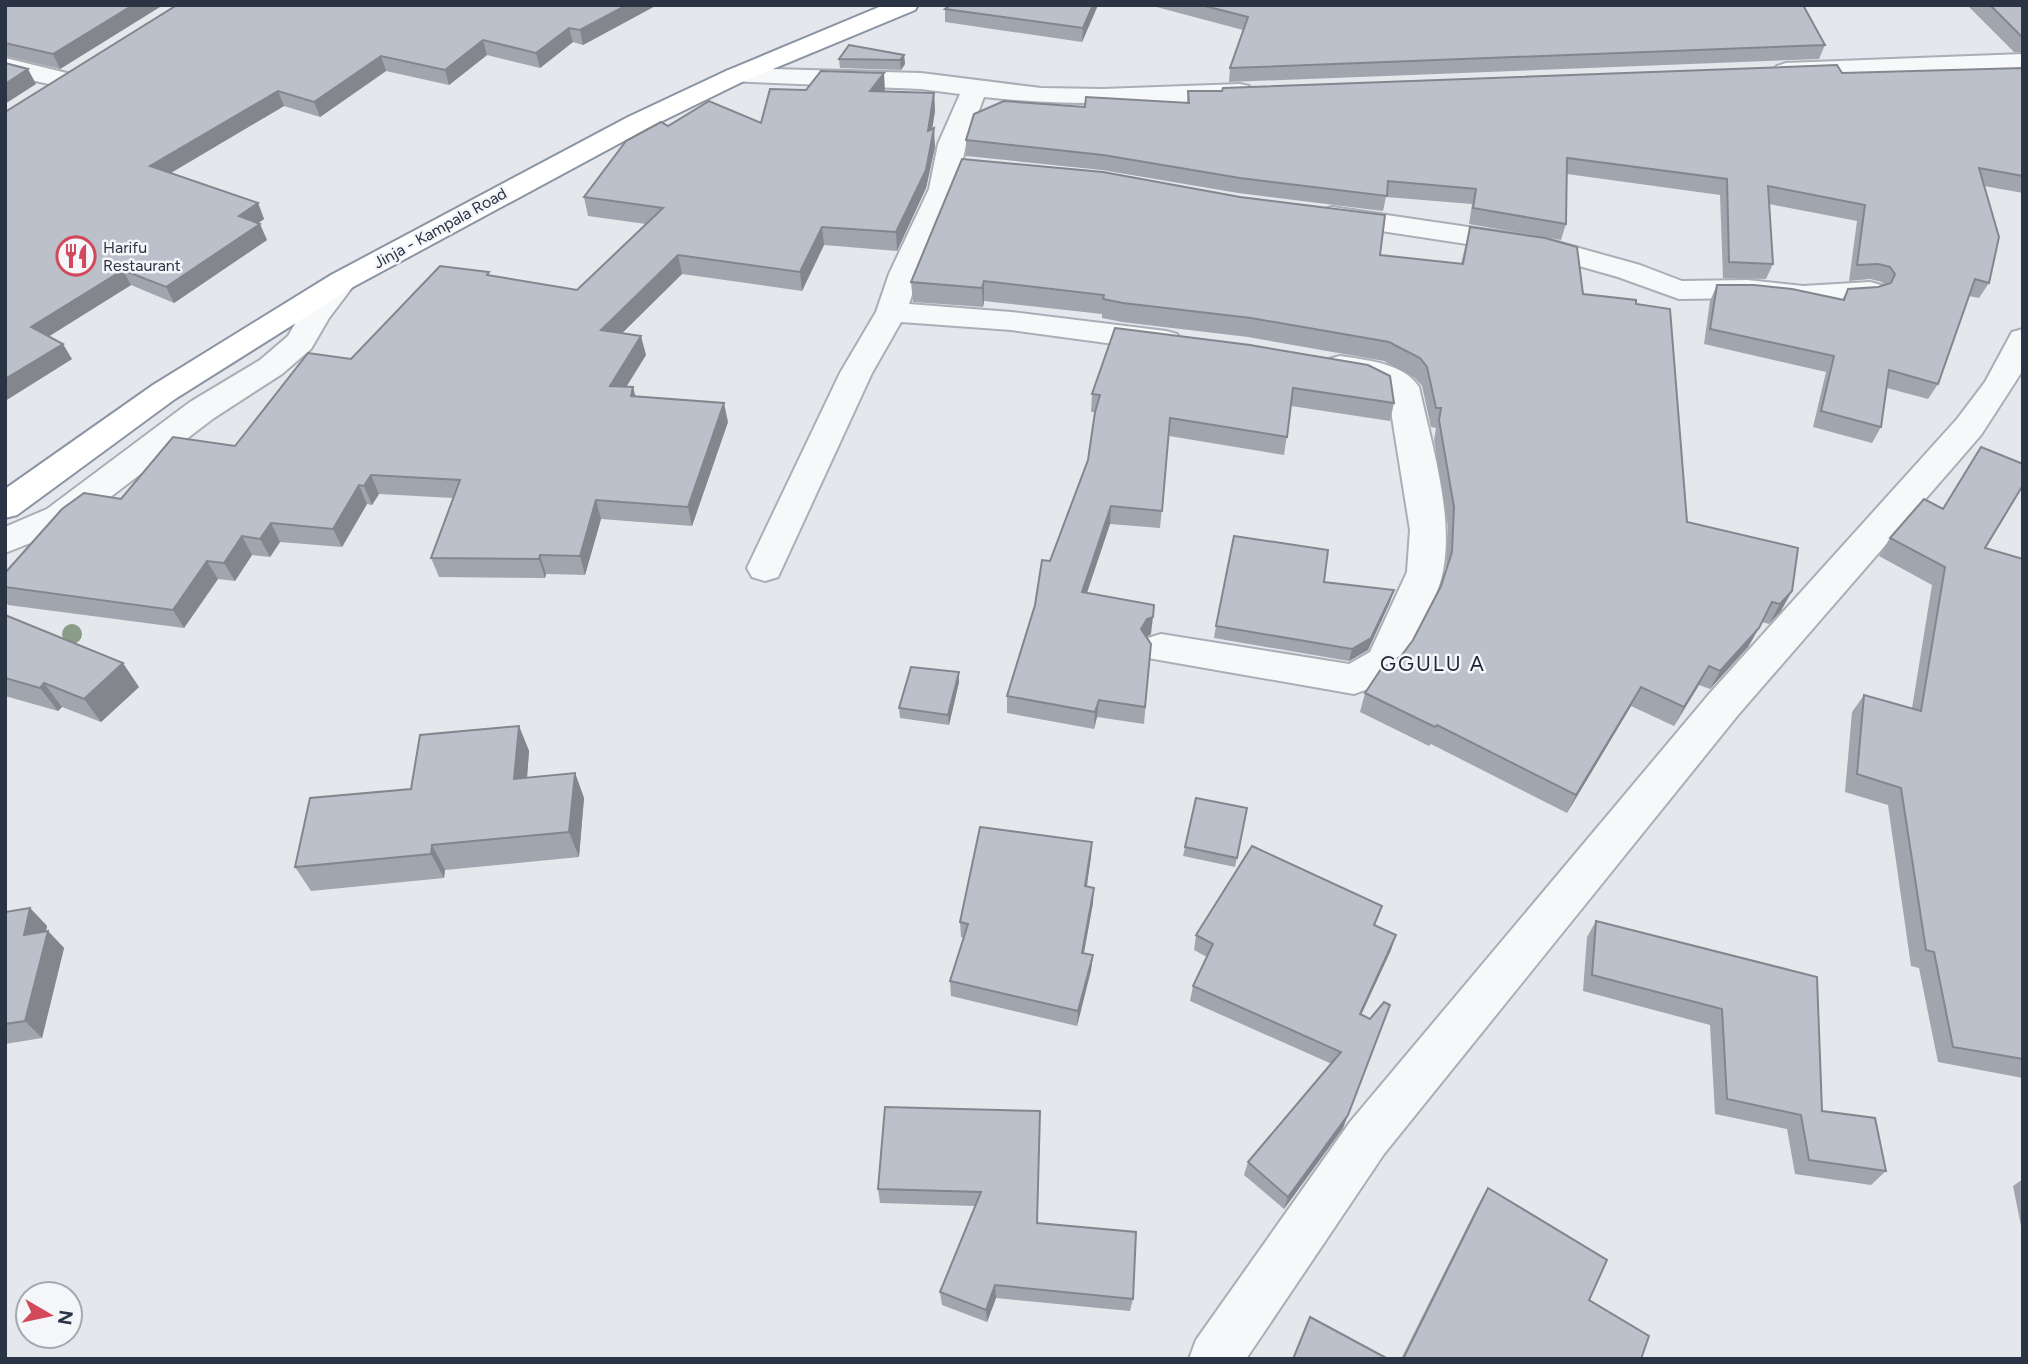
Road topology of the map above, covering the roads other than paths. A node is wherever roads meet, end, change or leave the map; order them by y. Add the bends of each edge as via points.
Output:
1 (906, 5) edge
2 (2023, 62) edge
3 (5, 66) edge
4 (1758, 72) edge
5 (735, 76) junction
6 (66, 80) edge
7 (975, 88) junction
8 (1270, 90) edge
9 (1304, 213) edge
10 (342, 281) junction
11 (1870, 291) edge
12 (891, 312) junction
13 (2023, 340) edge
14 (1197, 344) edge
15 (1311, 361) edge
16 (5, 506) edge
17 (5, 541) edge
18 (765, 568) dead end
19 (1161, 648) dead end
20 (1215, 1359) edge

1 - 5 highway, Jinja - Kampala Road
2 - 4 street
3 - 6 street
5 - 7 street via 921,81
5 - 10 highway, Jinja - Kampala Road via 520,184
7 - 8 street via 1103,97
7 - 12 street via 952,144 961,166 943,190
9 - 11 street via 1543,247 1679,290 1747,289 1803,295
10 - 16 highway, Jinja - Kampala Road via 164,393
10 - 17 street via 300,342 271,367 202,410 59,518
12 - 14 street
12 - 18 street via 856,373
13 - 20 street via 1999,386 1969,426 1724,704 1367,1138
15 - 19 street via 1373,371 1403,387 1419,466 1427,540 1425,572 1402,628 1384,662 1354,679

